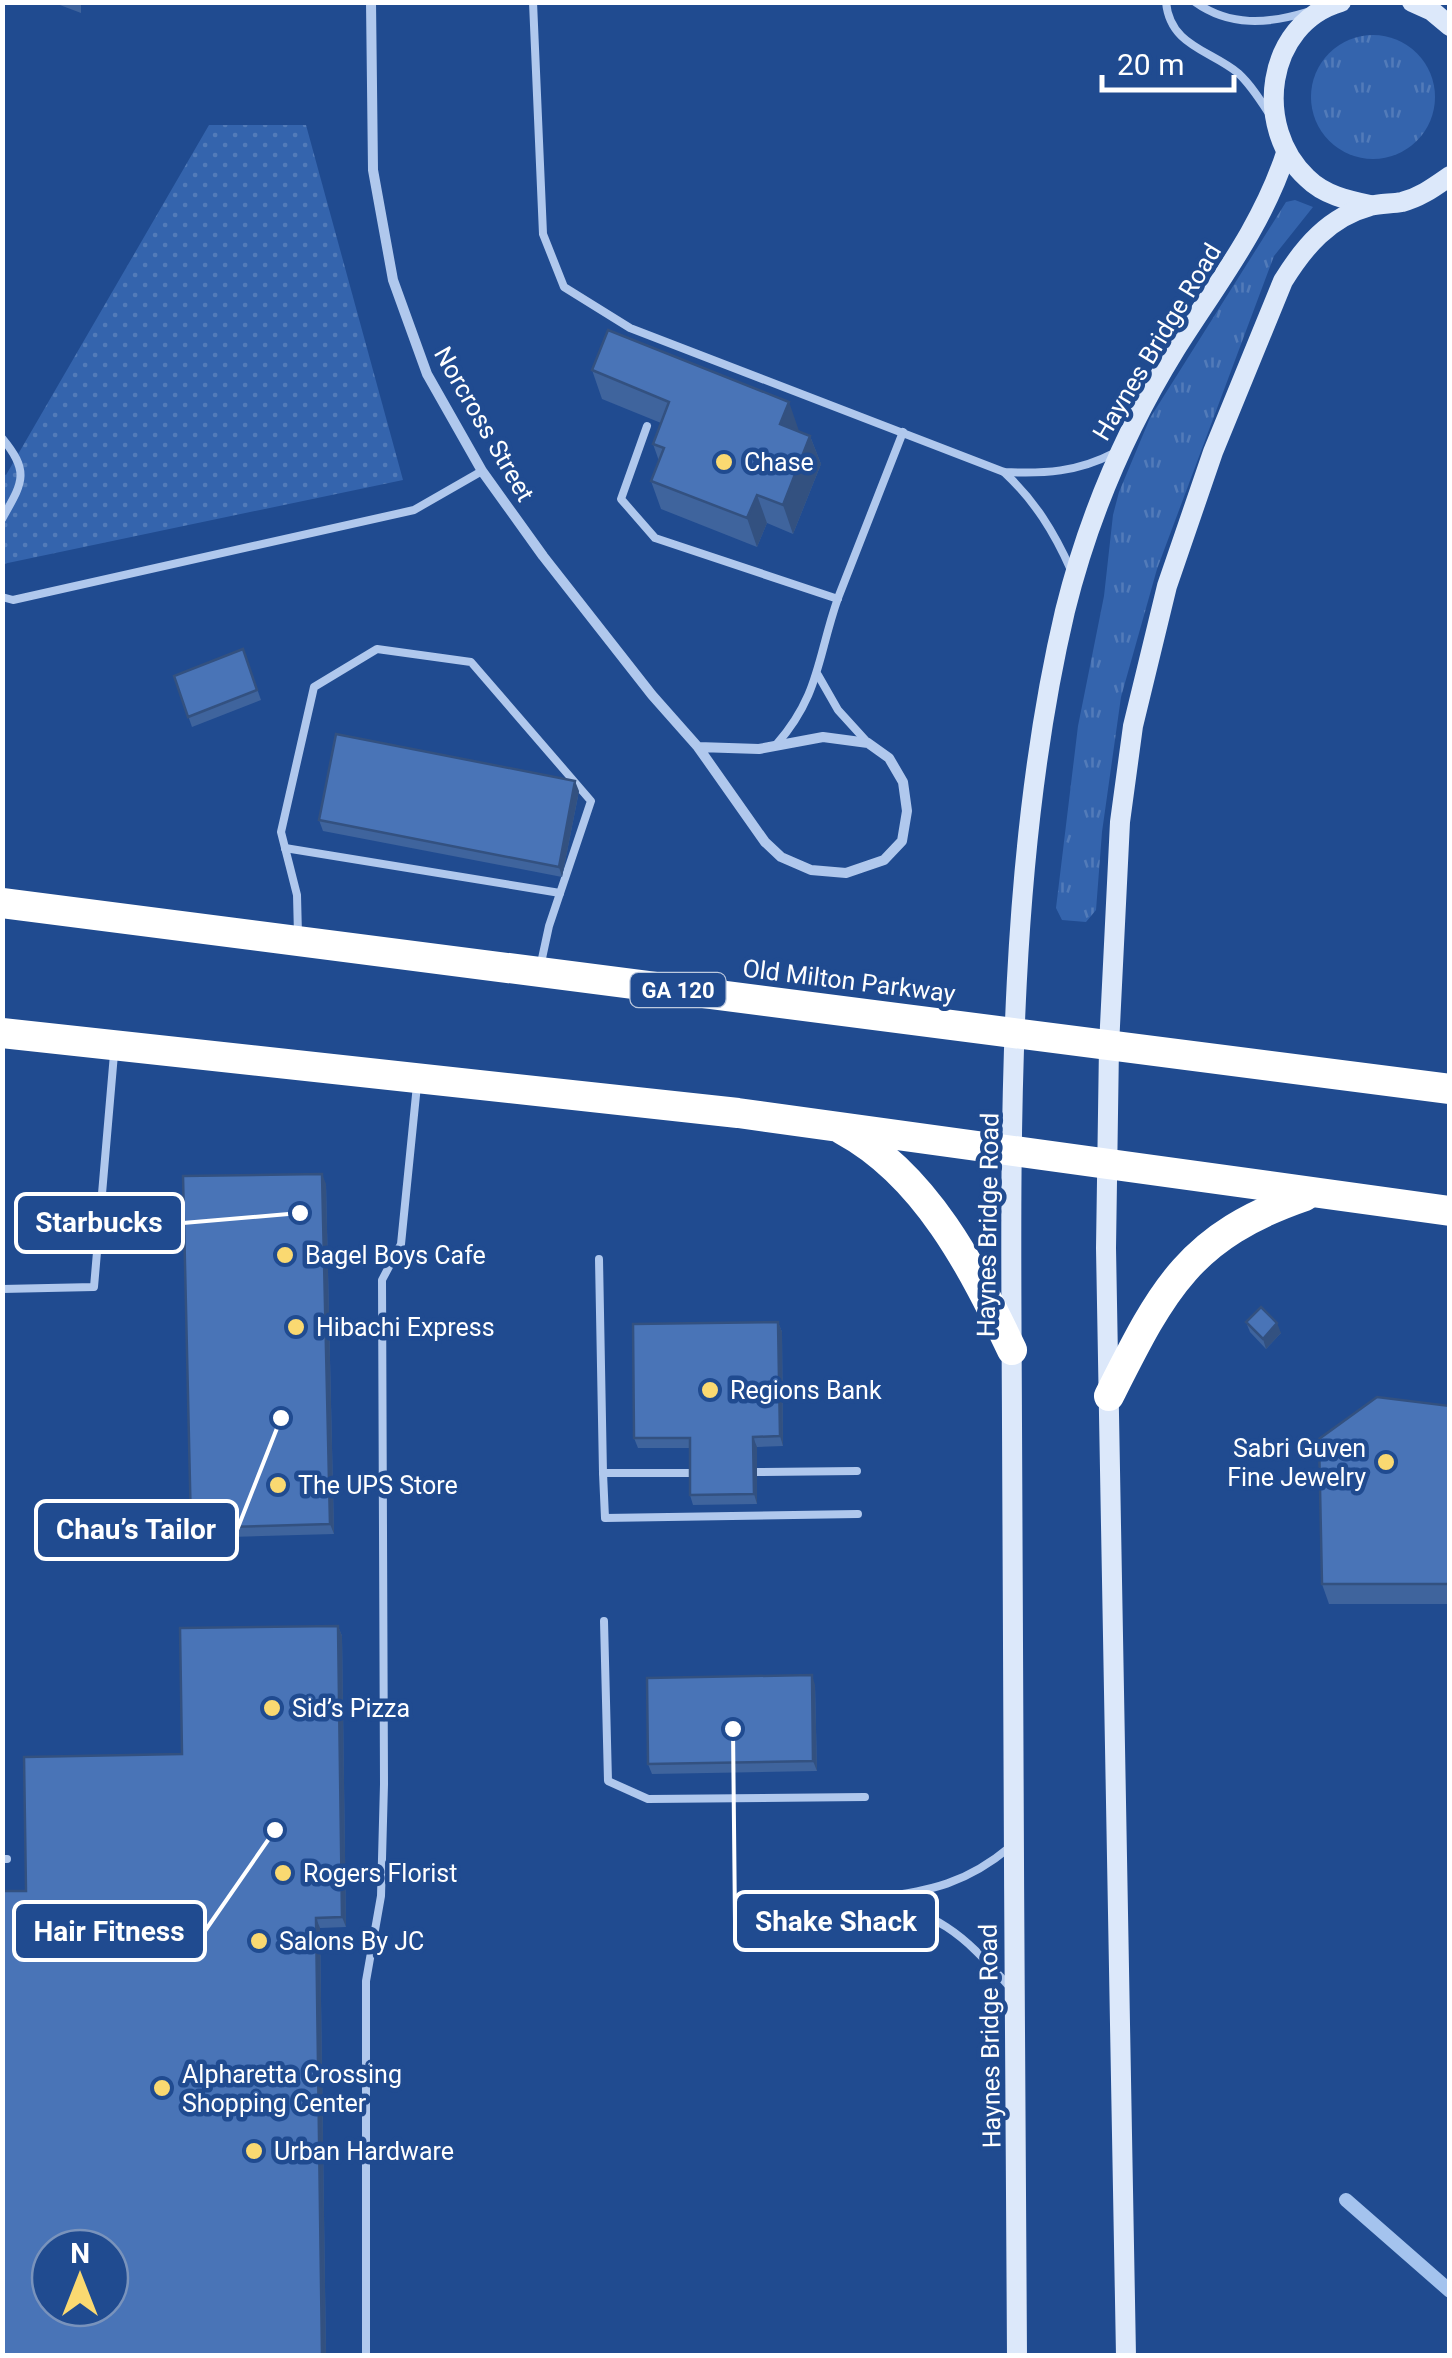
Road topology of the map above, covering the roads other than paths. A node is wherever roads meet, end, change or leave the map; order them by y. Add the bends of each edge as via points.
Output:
1 (370, 2) edge
2 (533, 2) edge
3 (1166, 2) edge
4 (1196, 2) edge
5 (1412, 2) edge
6 (1336, 4) edge
7 (1450, 26) edge
8 (1274, 121) junction
9 (1286, 154) junction
10 (1450, 176) edge
11 (1372, 205) junction
12 (676, 345) junction
13 (672, 358) edge
14 (646, 426) edge
15 (903, 432) junction
16 (2, 438) edge
17 (1123, 446) junction
18 (482, 471) junction
19 (1004, 472) junction
20 (2, 519) edge
21 (1075, 578) junction
22 (2, 598) edge
23 (838, 599) junction
24 (818, 675) junction
25 (868, 743) junction
26 (698, 747) junction
27 (774, 747) junction
28 (285, 848) junction
29 (560, 893) junction
30 (2, 904) edge
31 (298, 943) junction
32 (540, 973) junction
33 (1017, 1033) junction
34 (2, 1034) edge
35 (115, 1045) junction
36 (1109, 1046) junction
37 (418, 1076) junction
38 (1450, 1089) edge
39 (836, 1126) junction
40 (1014, 1150) junction
41 (1106, 1164) junction
42 (1312, 1193) junction
43 (1450, 1212) edge
44 (598, 1259) dead end
45 (2, 1289) edge
46 (1012, 1350) junction
47 (1108, 1396) junction
48 (857, 1471) dead end
49 (757, 1472) edge
50 (604, 1473) junction
51 (694, 1473) edge
52 (858, 1514) dead end
53 (604, 1621) dead end
54 (865, 1797) dead end
55 (1013, 1844) junction
56 (1014, 1990) junction
57 (366, 2356) edge
58 (1018, 2356) edge
59 (1126, 2356) edge

1 - 18 street, Norcross Street via 372,170 393,280 427,374
2 - 12 lane via 542,234 564,287 630,328
3 - 8 lane via 1184,41 1237,72
4 - 6 lane via 1225,18 1255,22
5 - 7 main road
6 - 8 main road via 1302,26 1282,54 1272,86
8 - 9 main road
9 - 11 main road via 1308,180 1338,198
9 - 17 main road, Haynes Bridge Road via 1254,230 1172,355
10 - 11 main road via 1428,193
11 - 36 main road via 1322,230 1284,282 1212,452 1167,586 1133,726 1120,822
12 - 13 lane
12 - 15 lane
14 - 23 lane via 621,499 655,538
15 - 19 lane
15 - 23 lane
16 - 20 lane via 22,472
17 - 19 lane via 1063,472
17 - 21 main road, Haynes Bridge Road
18 - 22 lane via 414,510
18 - 26 street, Norcross Street
19 - 21 lane via 1046,520
21 - 33 main road, Haynes Bridge Road via 1031,802
23 - 24 lane
24 - 25 lane
24 - 27 lane via 804,708
25 - 26 street, Norcross Street via 889,758 904,782 906,828 884,860 846,873 811,870 781,857
25 - 27 street via 823,737
26 - 27 street
28 - 29 lane
28 - 29 lane via 282,832 314,687 378,648 471,662 591,801
28 - 31 lane via 298,895
29 - 32 lane
30 - 31 highway, Old Milton Parkway / GA 120
31 - 32 highway, Old Milton Parkway / GA 120
32 - 33 highway, Old Milton Parkway / GA 120
33 - 36 highway, Old Milton Parkway / GA 120
33 - 40 main road, Haynes Bridge Road
34 - 35 highway
35 - 37 highway
35 - 45 lane via 94,1287
36 - 38 highway, Old Milton Parkway / GA 120
36 - 41 main road
37 - 39 highway
37 - 57 lane via 401,1244 382,1280 384,1784 380,1896 366,1981
39 - 40 highway
39 - 46 highway via 881,1156 942,1224
40 - 41 highway
40 - 46 main road, Haynes Bridge Road
41 - 42 highway
41 - 47 main road
42 - 43 highway
42 - 47 highway via 1250,1216 1195,1256 1146,1325
44 - 50 lane
46 - 55 main road, Haynes Bridge Road
47 - 59 main road
48 - 49 lane
50 - 51 lane
50 - 52 lane via 605,1518
53 - 54 lane via 608,1781 648,1799
55 - 56 main road, Haynes Bridge Road
55 - 56 lane via 954,1883 867,1898 938,1920
56 - 58 main road, Haynes Bridge Road

